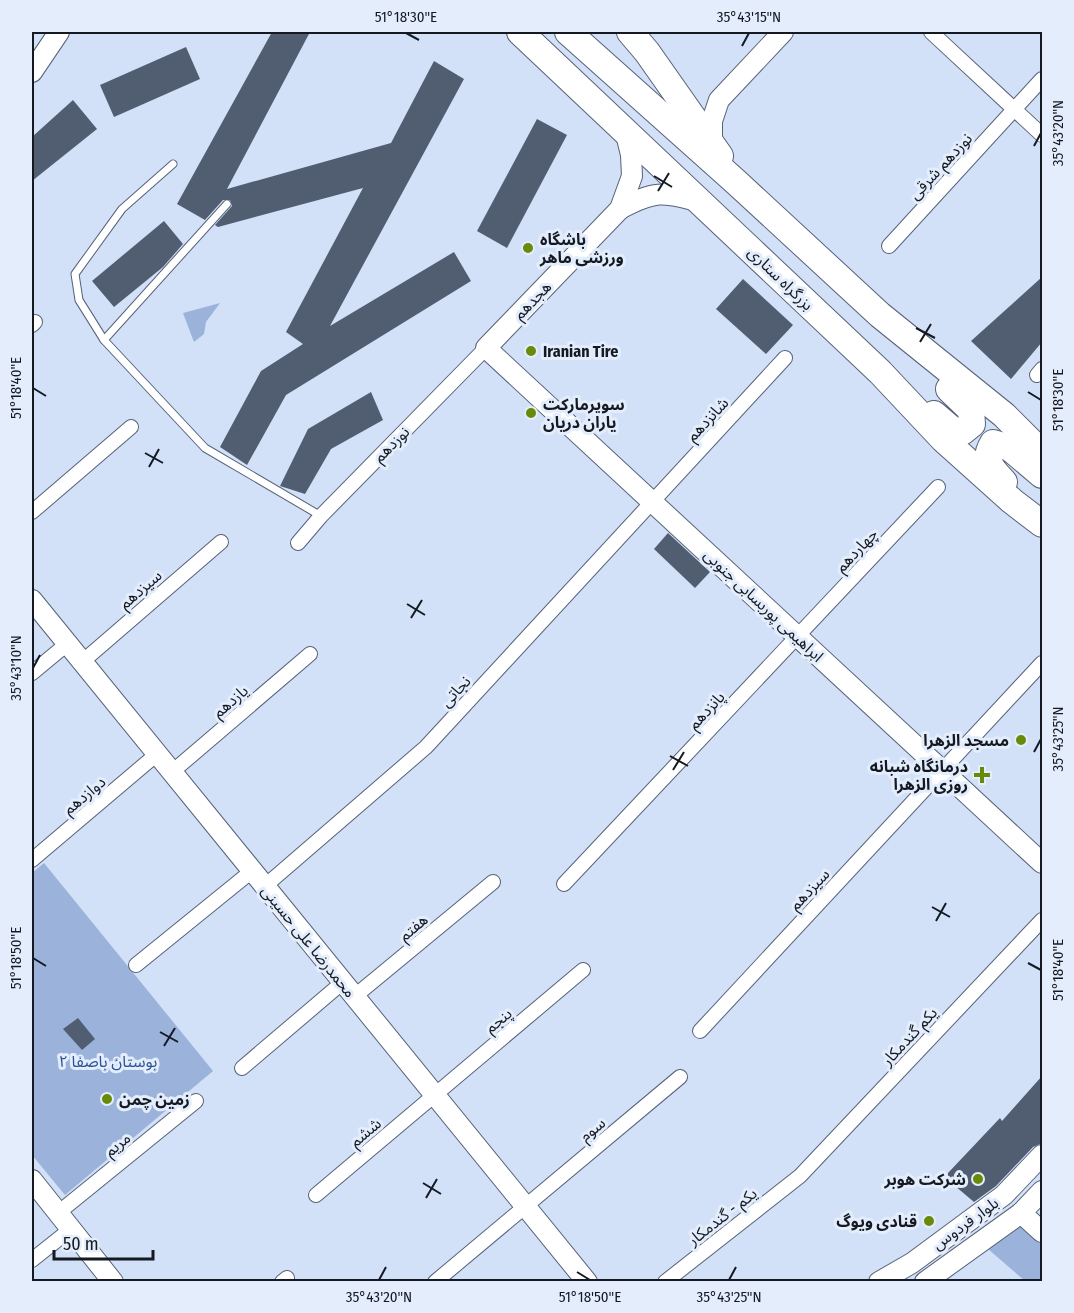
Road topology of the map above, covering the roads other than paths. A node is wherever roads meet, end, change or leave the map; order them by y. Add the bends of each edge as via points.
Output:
1 (58, 32) edge
2 (520, 32) edge
3 (568, 32) edge
4 (630, 32) edge
5 (783, 32) edge
6 (931, 32) edge
7 (32, 72) edge
8 (1042, 79) edge
9 (719, 100) junction
10 (687, 108) junction
11 (1015, 109) junction
12 (624, 129) junction
13 (1042, 135) edge
14 (712, 142) junction
15 (173, 165) dead end
16 (736, 182) junction
17 (703, 203) junction
18 (227, 204) dead end
19 (620, 209) junction
20 (889, 246) dead end
21 (880, 315) junction
22 (104, 340) junction
23 (486, 348) junction
24 (785, 358) dead end
25 (880, 372) junction
26 (131, 427) dead end
27 (1042, 453) edge
28 (1042, 476) edge
29 (938, 487) dead end
30 (653, 502) junction
31 (32, 512) edge
32 (321, 516) junction
33 (1042, 524) edge
34 (221, 542) dead end
35 (298, 543) dead end
36 (32, 600) edge
37 (798, 636) junction
38 (67, 644) junction
39 (310, 654) dead end
40 (82, 662) junction
41 (1042, 663) edge
42 (32, 673) edge
43 (157, 754) junction
44 (942, 770) junction
45 (172, 772) junction
46 (32, 860) edge
47 (1042, 863) edge
48 (258, 879) junction
49 (493, 882) dead end
50 (564, 884) dead end
51 (1042, 920) edge
52 (136, 965) dead end
53 (583, 970) dead end
54 (349, 989) junction
55 (700, 1031) dead end
56 (242, 1068) dead end
57 (680, 1077) dead end
58 (435, 1095) junction
59 (196, 1101) dead end
60 (1042, 1155) edge
61 (800, 1176) joint
62 (32, 1180) edge
63 (1042, 1191) edge
64 (316, 1195) dead end
65 (526, 1206) junction
66 (1022, 1212) junction
67 (58, 1213) junction
68 (71, 1229) junction
69 (1042, 1232) edge
70 (32, 1260) edge
71 (113, 1281) edge
72 (435, 1281) edge
73 (587, 1281) edge
74 (665, 1281) edge
75 (879, 1281) edge
76 (925, 1281) edge

1 - 7 street
2 - 12 highway, بزرگراه ستاری
3 - 16 highway
4 - 10 highway
5 - 9 street
6 - 11 street
8 - 11 street, نوزدهم شرقی
9 - 10 street
9 - 14 street via 712,121
10 - 14 highway
11 - 13 street
11 - 20 street, نوزدهم شرقی
12 - 17 highway, بزرگراه ستاری
12 - 19 street, هجدهم via 632,176
14 - 16 highway
15 - 22 lane via 122,209 75,274 80,300
16 - 21 highway
17 - 19 street via 661,194 646,196
17 - 25 highway, بزرگراه ستاری
18 - 22 lane
19 - 23 street, هجدهم
21 - 25 highway via 894,334 971,410 972,424 955,432
21 - 27 highway via 1004,416
22 - 32 lane via 205,448
23 - 30 street, ابراهیمی پوربسابی جنوبی
23 - 32 street, نوزدهم
24 - 30 street, شانزدهم
25 - 33 highway, بزرگراه ستاری via 943,439
26 - 31 street
28 - 33 highway via 1005,445 993,443 989,449 990,467
29 - 37 street, چهاردهم
30 - 37 street, ابراهیمی پوربسابی جنوبی
30 - 48 street, نجاتی via 426,747
32 - 35 street, نوزدهم
34 - 40 street, سیزدهم
36 - 38 street, محمدرضا علی حسینی
37 - 44 street, ابراهیمی پوربسابی جنوبی
37 - 50 street, پانزدهم
38 - 40 street, محمدرضا علی حسینی
38 - 42 street
39 - 45 street, یازدهم
40 - 43 street, محمدرضا علی حسینی
41 - 44 street
43 - 45 street, محمدرضا علی حسینی
43 - 46 street, دوازدهم
44 - 47 street, ابراهیمی پوربسابی جنوبی
44 - 55 street, سیزدهم
45 - 48 street, محمدرضا علی حسینی
48 - 52 street, نجاتی
48 - 54 street, محمدرضا علی حسینی
49 - 54 street, هفتم
51 - 61 street, یکم گندمکار
53 - 58 street, پنجم
54 - 56 street, هفتم
54 - 58 street, محمدرضا علی حسینی
57 - 65 street, سوم
58 - 64 street, ششم
58 - 65 street, محمدرضا علی حسینی
59 - 67 street, مریم
60 - 75 street, بلوار فردوس via 1004,1195 912,1263
61 - 74 street, یکم - گندمکار
62 - 67 street
63 - 66 street, بلوار فردوس
65 - 72 street, سوم
65 - 73 street, محمدرضا علی حسینی
66 - 69 street
66 - 76 street, بلوار فردوس
67 - 68 street
68 - 70 street
68 - 71 street

